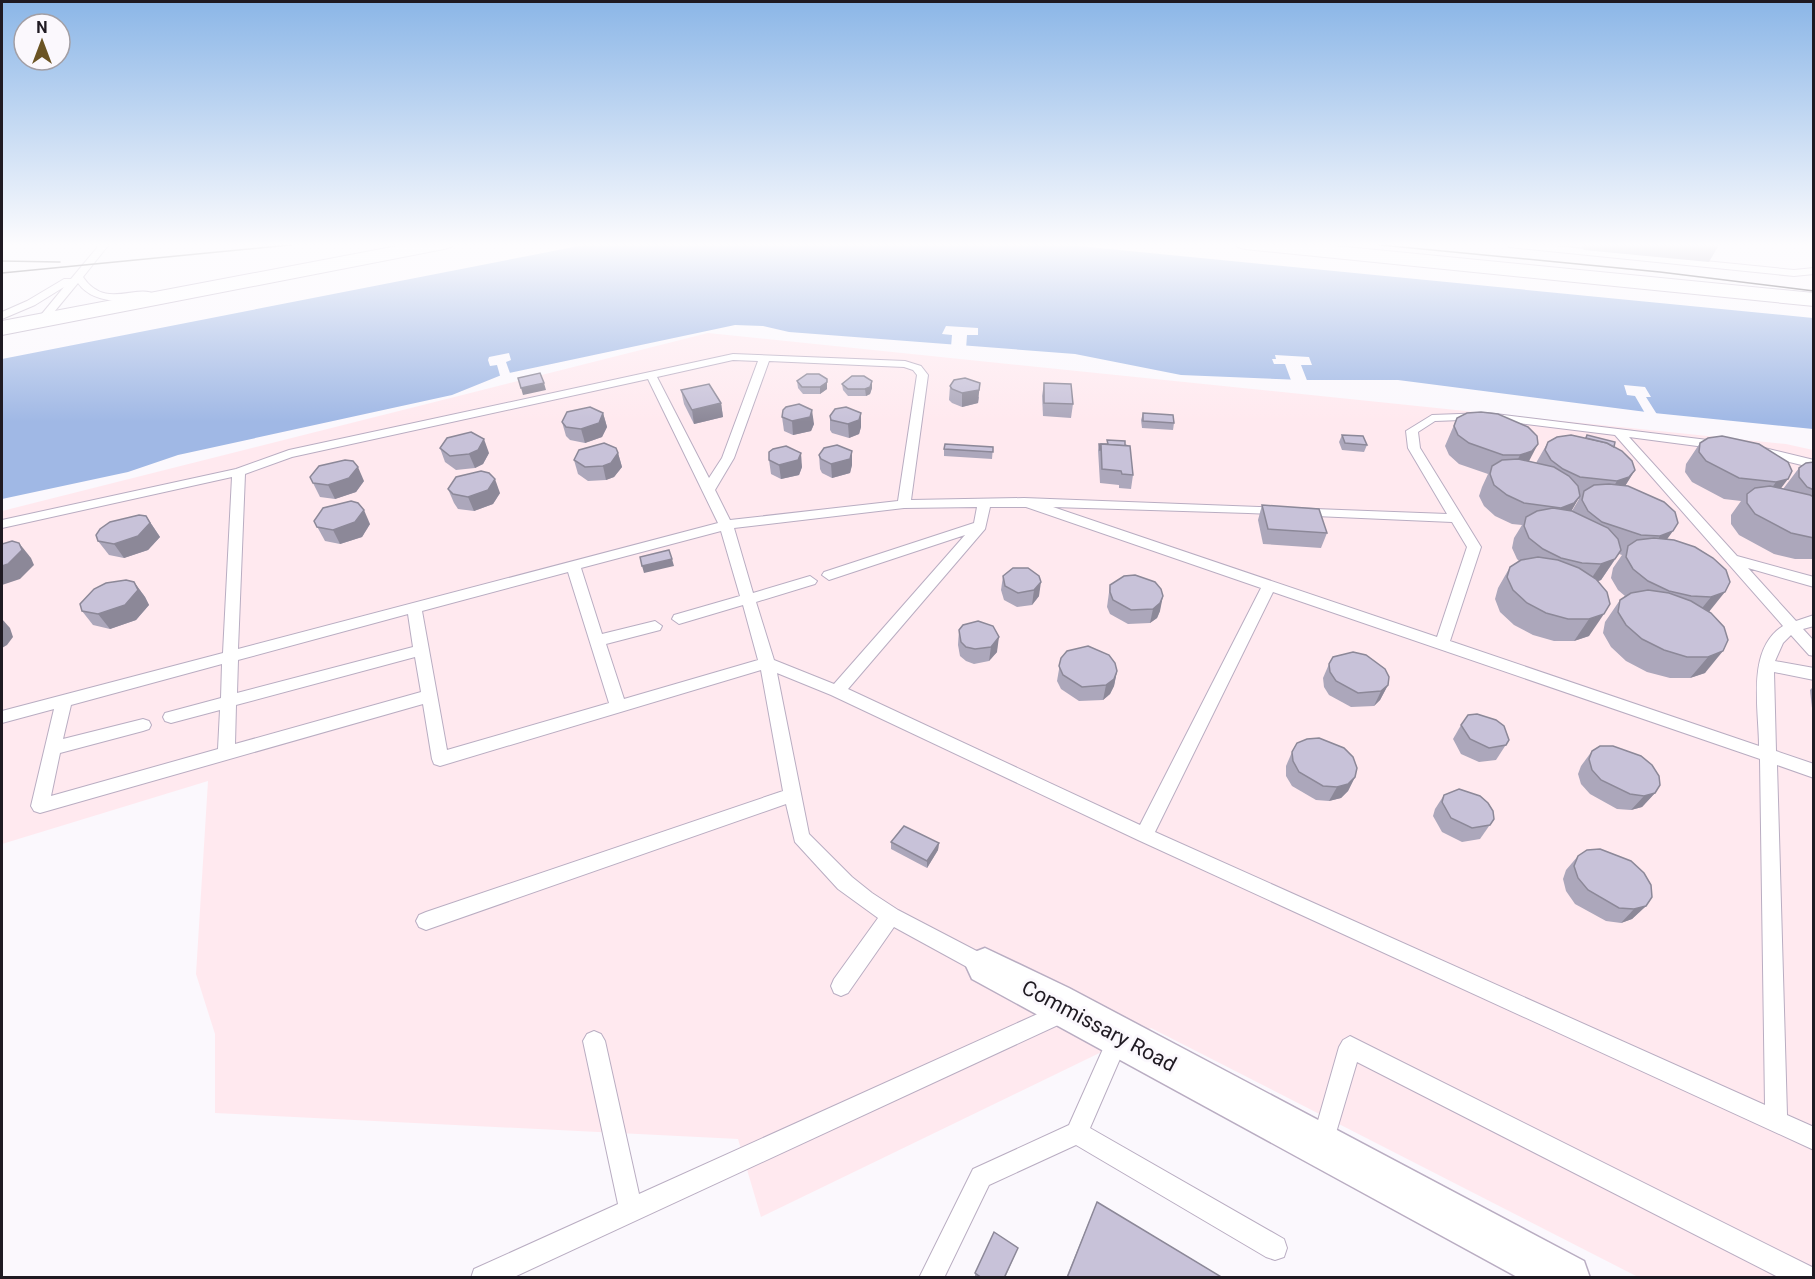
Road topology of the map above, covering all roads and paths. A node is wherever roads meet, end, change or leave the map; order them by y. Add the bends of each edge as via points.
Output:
1 (30, 303) edge
2 (54, 303) edge
3 (133, 303) edge
4 (2, 316) edge
5 (40, 321) junction
6 (2, 328) edge
7 (765, 357) junction
8 (651, 375) junction
9 (1617, 431) junction
10 (1814, 464) edge
11 (239, 472) junction
12 (708, 490) junction
13 (984, 502) junction
14 (1024, 502) junction
15 (904, 504) junction
16 (1455, 518) junction
17 (2, 524) edge
18 (726, 525) junction
19 (980, 526) junction
20 (1731, 559) junction
21 (573, 566) junction
22 (829, 574) dead end
23 (810, 581) dead end
24 (1814, 582) edge
25 (1269, 586) junction
26 (748, 601) junction
27 (414, 608) junction
28 (680, 619) dead end
29 (1814, 620) edge
30 (655, 626) dead end
31 (1792, 627) junction
32 (597, 641) junction
33 (1442, 644) junction
34 (421, 650) junction
35 (1814, 651) edge
36 (231, 656) junction
37 (767, 663) junction
38 (1766, 665) junction
39 (1814, 674) edge
40 (837, 691) junction
41 (429, 696) junction
42 (64, 700) junction
43 (228, 702) junction
44 (618, 706) junction
45 (2, 717) edge
46 (171, 717) dead end
47 (143, 725) dead end
48 (53, 748) junction
49 (226, 754) junction
50 (1767, 755) junction
51 (1814, 771) edge
52 (792, 795) junction
53 (1144, 835) junction
54 (891, 916) junction
55 (426, 921) dead end
56 (985, 966) joint
57 (841, 986) dead end
58 (1070, 1010) junction
59 (1119, 1035) junction
60 (594, 1041) dead end
61 (1776, 1122) junction
62 (1077, 1133) junction
63 (1814, 1139) edge
64 (1322, 1145) junction
65 (631, 1209) junction
66 (1275, 1248) dead end
67 (483, 1278) edge
68 (931, 1278) edge
69 (1568, 1278) edge
70 (1808, 1278) edge

1 - 4 lane
2 - 5 lane
3 - 5 street
5 - 6 street
7 - 8 lane via 733,357
7 - 12 lane via 728,458
7 - 15 lane via 905,364 917,368 923,375
8 - 11 lane via 289,454
8 - 12 lane, Commissary Road
9 - 10 lane via 1740,447
9 - 16 lane via 1487,416 1432,418 1412,431 1414,448
9 - 20 lane
11 - 17 lane
11 - 36 lane
12 - 18 lane, Commissary Road
13 - 14 lane
13 - 15 lane
13 - 19 lane
14 - 16 lane
14 - 25 lane
15 - 18 lane
16 - 33 lane via 1474,547
18 - 21 lane
18 - 26 lane, Commissary Road
19 - 22 lane
19 - 40 lane
20 - 24 lane
20 - 31 lane
21 - 27 lane
21 - 32 lane
23 - 26 lane
25 - 33 lane
25 - 53 lane
26 - 28 lane
26 - 37 lane, Commissary Road
27 - 34 lane
27 - 36 lane
29 - 31 lane
30 - 32 lane
31 - 35 lane
31 - 38 lane via 1775,638
32 - 44 lane
33 - 50 lane
34 - 41 lane
34 - 43 lane
36 - 42 lane
36 - 43 lane
37 - 40 lane
37 - 44 lane
37 - 52 lane, Commissary Road
38 - 39 lane
38 - 50 lane
40 - 53 lane
41 - 44 lane via 440,759
41 - 49 lane
42 - 45 lane
42 - 48 lane
43 - 46 lane
43 - 49 lane
47 - 48 lane
48 - 49 lane via 40,806
50 - 51 lane
50 - 61 lane
52 - 54 lane, Commissary Road via 801,837 845,883
52 - 55 lane
53 - 61 lane
54 - 56 lane, Commissary Road
54 - 57 lane
56 - 58 street, Commissary Road
58 - 59 street, Commissary Road
58 - 65 lane
59 - 62 lane
59 - 64 street, Commissary Road
60 - 65 lane
61 - 63 lane
62 - 66 lane
62 - 68 lane via 981,1177
64 - 69 street, Commissary Road
64 - 70 lane via 1350,1047
65 - 67 lane

